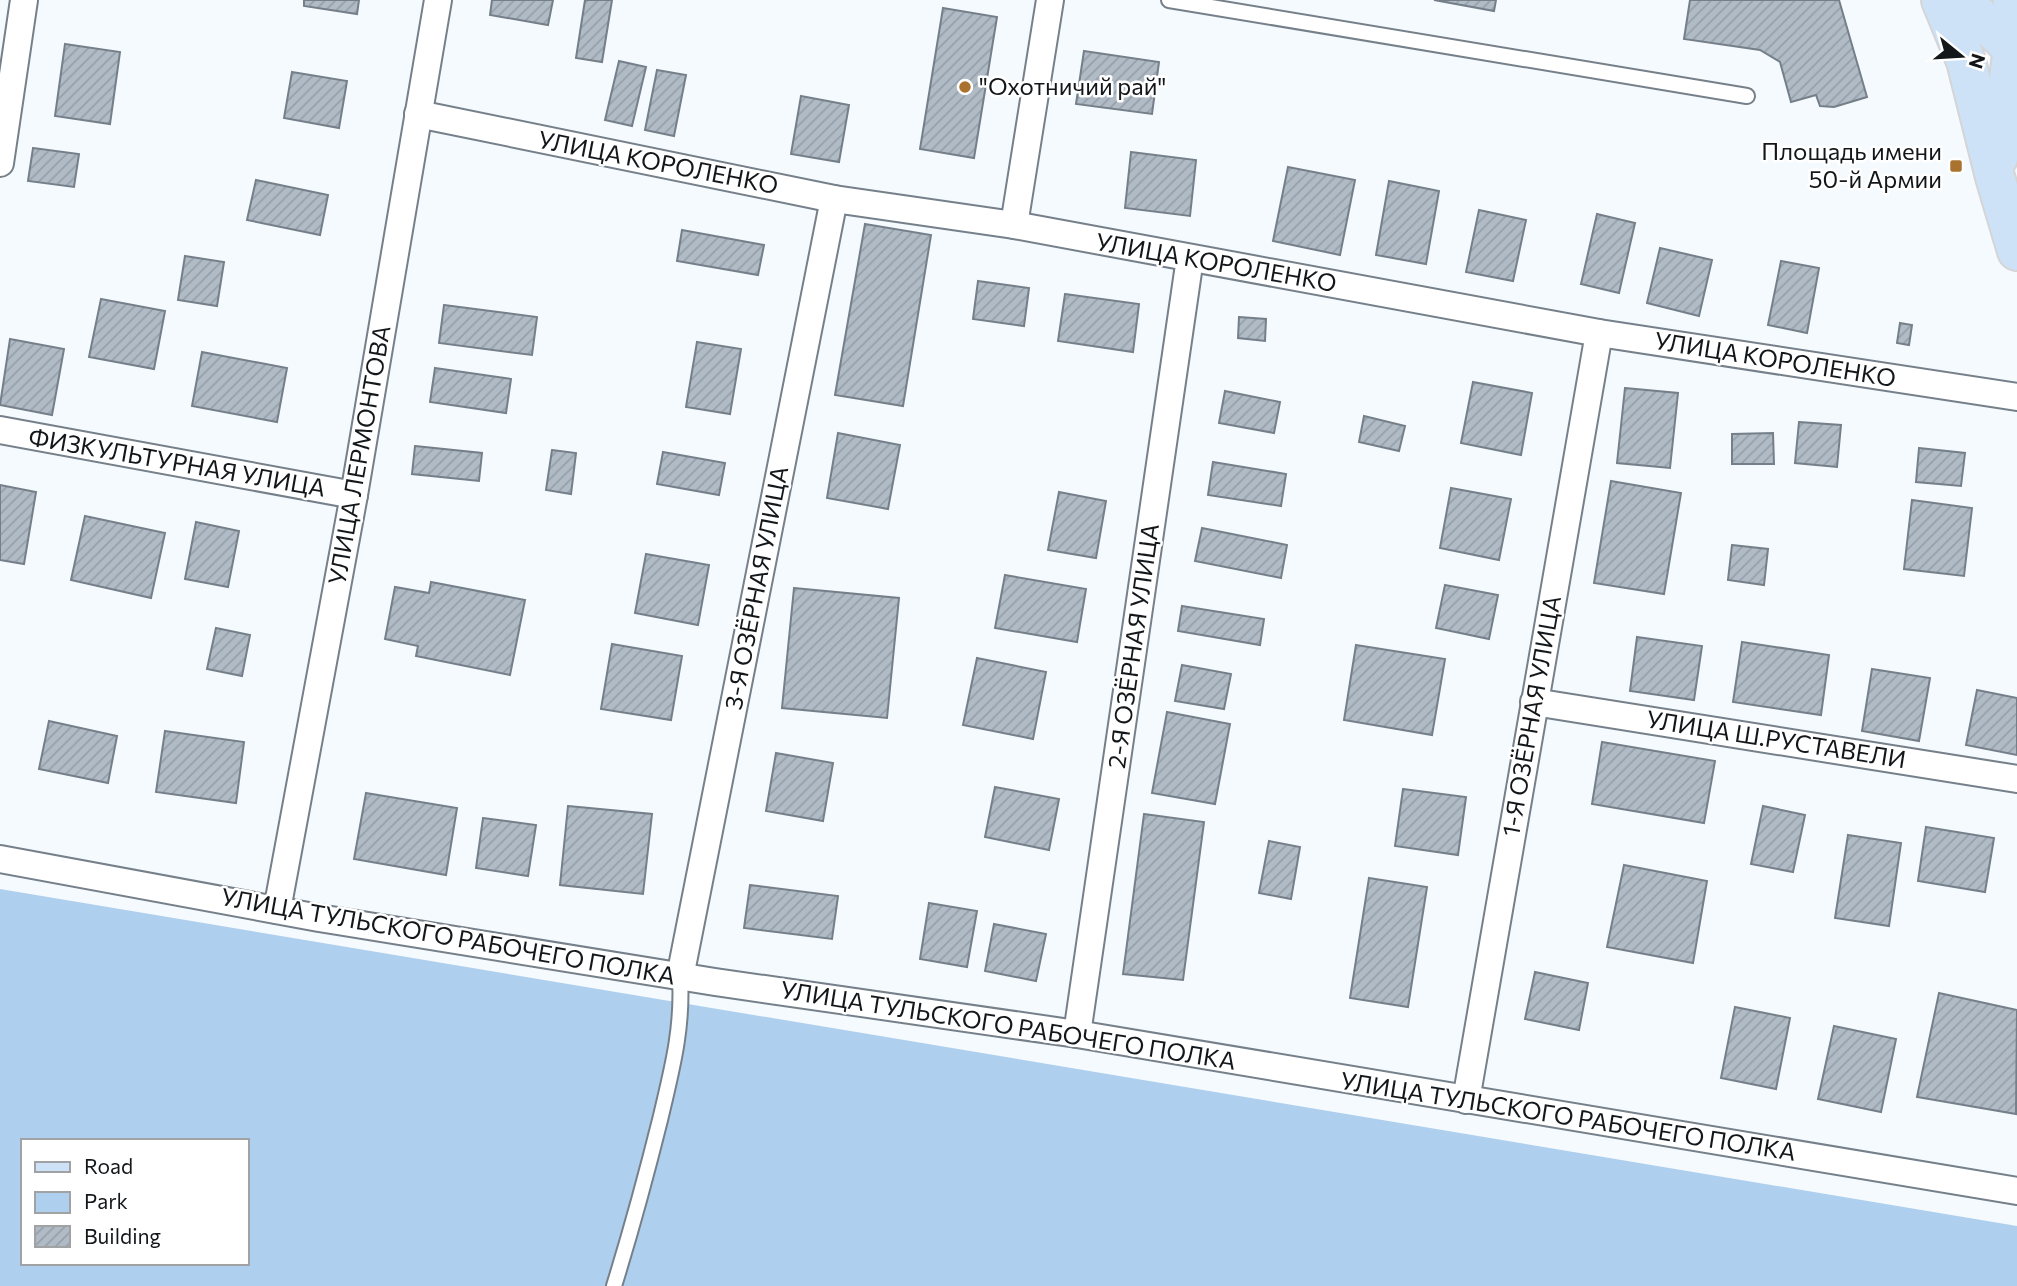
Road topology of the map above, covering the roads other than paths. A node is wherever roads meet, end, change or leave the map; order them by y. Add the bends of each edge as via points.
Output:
1 (24, 0) edge
2 (438, 0) edge
3 (1050, 0) edge
4 (1169, 0) edge
5 (1941, 0) edge
6 (1962, 0) edge
7 (2013, 0) edge
8 (2015, 51) edge
9 (1747, 96) dead end
10 (418, 114) junction
11 (0, 163) edge
12 (1995, 177) junction
13 (834, 199) junction
14 (1014, 225) junction
15 (2017, 251) edge
16 (1190, 258) junction
17 (1599, 333) junction
18 (2017, 397) edge
19 (0, 430) edge
20 (354, 495) junction
21 (1534, 702) junction
22 (2017, 779) edge
23 (0, 859) edge
24 (277, 909) junction
25 (680, 976) junction
26 (1077, 1034) junction
27 (1466, 1100) junction
28 (2017, 1191) edge
29 (614, 1286) edge

1 - 11 street
2 - 10 street, УЛИЦА ЛЕРМОНТОВА
3 - 14 street
4 - 9 lane
5 - 12 main road via 1966,61
6 - 8 main road
7 - 8 main road
8 - 12 main road
10 - 13 street, УЛИЦА КОРОЛЕНКО
10 - 20 street, УЛИЦА ЛЕРМОНТОВА
12 - 15 main road
13 - 14 street, УЛИЦА КОРОЛЕНКО
13 - 25 street, 3-Я ОЗЁРНАЯ УЛИЦА
14 - 16 street, УЛИЦА КОРОЛЕНКО
16 - 17 street, УЛИЦА КОРОЛЕНКО
16 - 26 street, 2-Я ОЗЁРНАЯ УЛИЦА
17 - 18 street, УЛИЦА КОРОЛЕНКО
17 - 21 street, 1-Я ОЗЁРНАЯ УЛИЦА
19 - 20 street, ФИЗКУЛЬТУРНАЯ УЛИЦА
20 - 24 street, УЛИЦА ЛЕРМОНТОВА
21 - 22 street, УЛИЦА Ш.РУСТАВЕЛИ
21 - 27 street, 1-Я ОЗЁРНАЯ УЛИЦА
23 - 24 street, УЛИЦА ТУЛЬСКОГО РАБОЧЕГО ПОЛКА
24 - 25 street, УЛИЦА ТУЛЬСКОГО РАБОЧЕГО ПОЛКА
25 - 26 street, УЛИЦА ТУЛЬСКОГО РАБОЧЕГО ПОЛКА
25 - 29 lane via 678,1041
26 - 27 street, УЛИЦА ТУЛЬСКОГО РАБОЧЕГО ПОЛКА
27 - 28 street, УЛИЦА ТУЛЬСКОГО РАБОЧЕГО ПОЛКА

